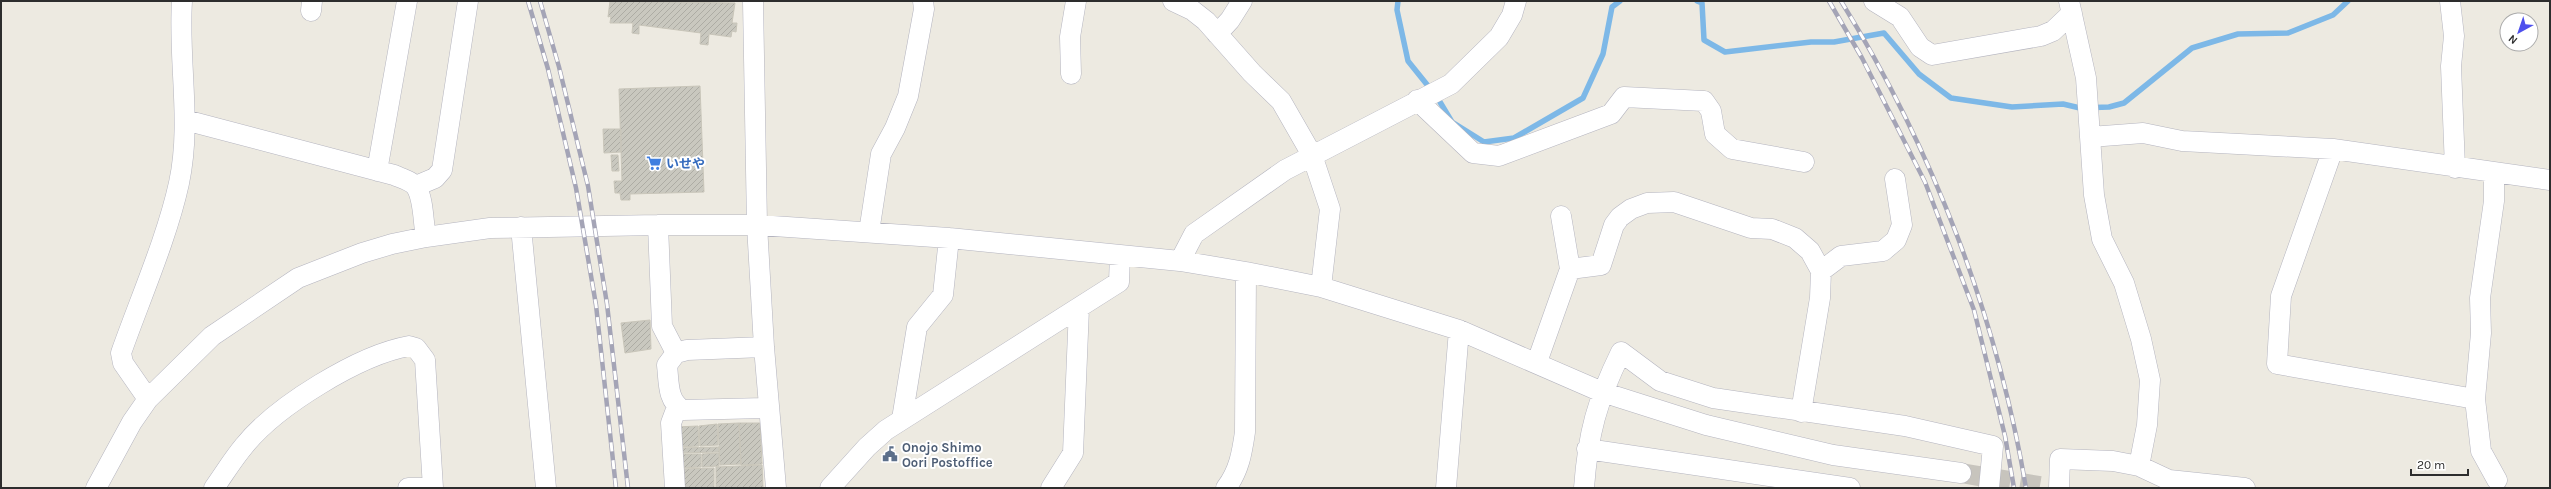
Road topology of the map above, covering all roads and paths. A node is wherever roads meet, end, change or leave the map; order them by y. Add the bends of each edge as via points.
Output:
1 (182, 1) edge
2 (407, 1) edge
3 (468, 1) edge
4 (753, 1) edge
5 (923, 1) edge
6 (1076, 1) edge
7 (1242, 1) edge
8 (1516, 1) edge
9 (1874, 1) edge
10 (2450, 1) edge
11 (1180, 3) edge
12 (2070, 7) edge
13 (1217, 34) junction
14 (1071, 74) dead end
15 (1418, 100) junction
16 (185, 120) junction
17 (2090, 137) junction
18 (2333, 149) junction
19 (1312, 155) junction
20 (1804, 162) dead end
21 (2455, 168) junction
22 (377, 171) junction
23 (2494, 173) junction
24 (1895, 180) dead end
25 (2550, 180) edge
26 (416, 186) junction
27 (1562, 216) dead end
28 (658, 225) junction
29 (757, 225) junction
30 (521, 227) junction
31 (869, 232) junction
32 (426, 238) junction
33 (949, 238) junction
34 (1120, 255) junction
35 (1180, 261) junction
36 (1570, 269) junction
37 (1821, 271) junction
38 (1246, 272) junction
39 (1321, 287) junction
40 (1079, 308) junction
41 (1459, 330) junction
42 (764, 347) junction
43 (676, 353) junction
44 (1537, 362) junction
45 (1602, 392) junction
46 (148, 399) junction
47 (2475, 399) junction
48 (677, 407) junction
49 (769, 408) junction
50 (1801, 412) junction
51 (902, 419) junction
52 (1587, 449) junction
53 (2139, 466) junction
54 (1961, 473) tunnel mouth
55 (2493, 485) edge
56 (96, 488) edge
57 (214, 488) edge
58 (408, 488) edge
59 (433, 488) edge
60 (546, 488) edge
61 (676, 488) edge
62 (776, 488) edge
63 (830, 488) edge
64 (1052, 488) edge
65 (1226, 488) edge
66 (1446, 488) edge
67 (1584, 488) edge
68 (1850, 488) edge
69 (1989, 488) edge
70 (2059, 488) edge
71 (2245, 488) edge

1 - 16 street via 180,28
2 - 22 street
3 - 26 street via 442,170 435,178
4 - 29 street
5 - 31 street via 924,8 908,96 881,154
6 - 14 street via 1070,37
7 - 13 street
8 - 15 street via 1499,37 1451,84
9 - 12 street via 1900,17 1920,47 1932,56 2041,36 2053,31
10 - 21 street via 2454,36 2451,66
11 - 13 street via 1206,21
12 - 17 street via 2086,78
13 - 19 street via 1282,102
15 - 19 street
15 - 20 street via 1473,153 1499,156 1610,114 1624,97 1704,101 1711,111 1715,134 1732,149
16 - 22 street
16 - 46 street via 179,182 121,353 123,363
17 - 18 street via 2143,134 2182,141
17 - 53 street via 2094,195 2102,239 2124,284 2141,339 2150,380 2147,425
18 - 21 street
18 - 47 street via 2282,296 2277,364
19 - 35 street via 1285,170 1194,234
19 - 39 street via 1330,209
21 - 23 street
22 - 26 street via 394,175
23 - 25 street
23 - 47 street via 2494,201 2480,298 2481,333
24 - 37 street via 1902,225 1896,240 1883,251 1841,256
26 - 32 street via 420,196
27 - 36 street
28 - 29 street
28 - 30 street
28 - 43 street via 662,326
29 - 31 street
29 - 42 street
30 - 32 street via 490,228
30 - 60 street
31 - 33 street
32 - 46 street via 362,253 298,278 212,336
33 - 34 street
33 - 51 street via 943,295 917,327
34 - 35 street
34 - 40 street via 1119,282
35 - 38 street
36 - 37 street via 1601,265 1614,225 1631,209 1647,203 1674,202 1751,228 1772,229 1795,238 1810,251
36 - 44 street
37 - 50 street via 1820,298
38 - 39 street
38 - 65 street via 1245,432 1234,476
39 - 41 street
40 - 51 street
40 - 64 street via 1073,453
41 - 44 street
41 - 66 street
42 - 43 street via 687,350
42 - 49 street
43 - 48 street via 667,365 671,397
44 - 45 street
45 - 50 street via 1621,352 1660,381 1713,398
45 - 52 street
45 - 54 street via 1706,425 1833,455
46 - 56 street via 132,422
47 - 55 street via 2481,451
48 - 49 street via 692,411
48 - 61 street via 671,423
49 - 62 street
50 - 69 street via 1905,426 1993,446
51 - 63 street via 867,447
52 - 67 street
52 - 68 street
53 - 70 street via 2088,459 2060,459
53 - 71 street via 2169,480
57 - 59 street via 245,445 281,411 345,370 409,346 416,348 425,360
58 - 59 street

